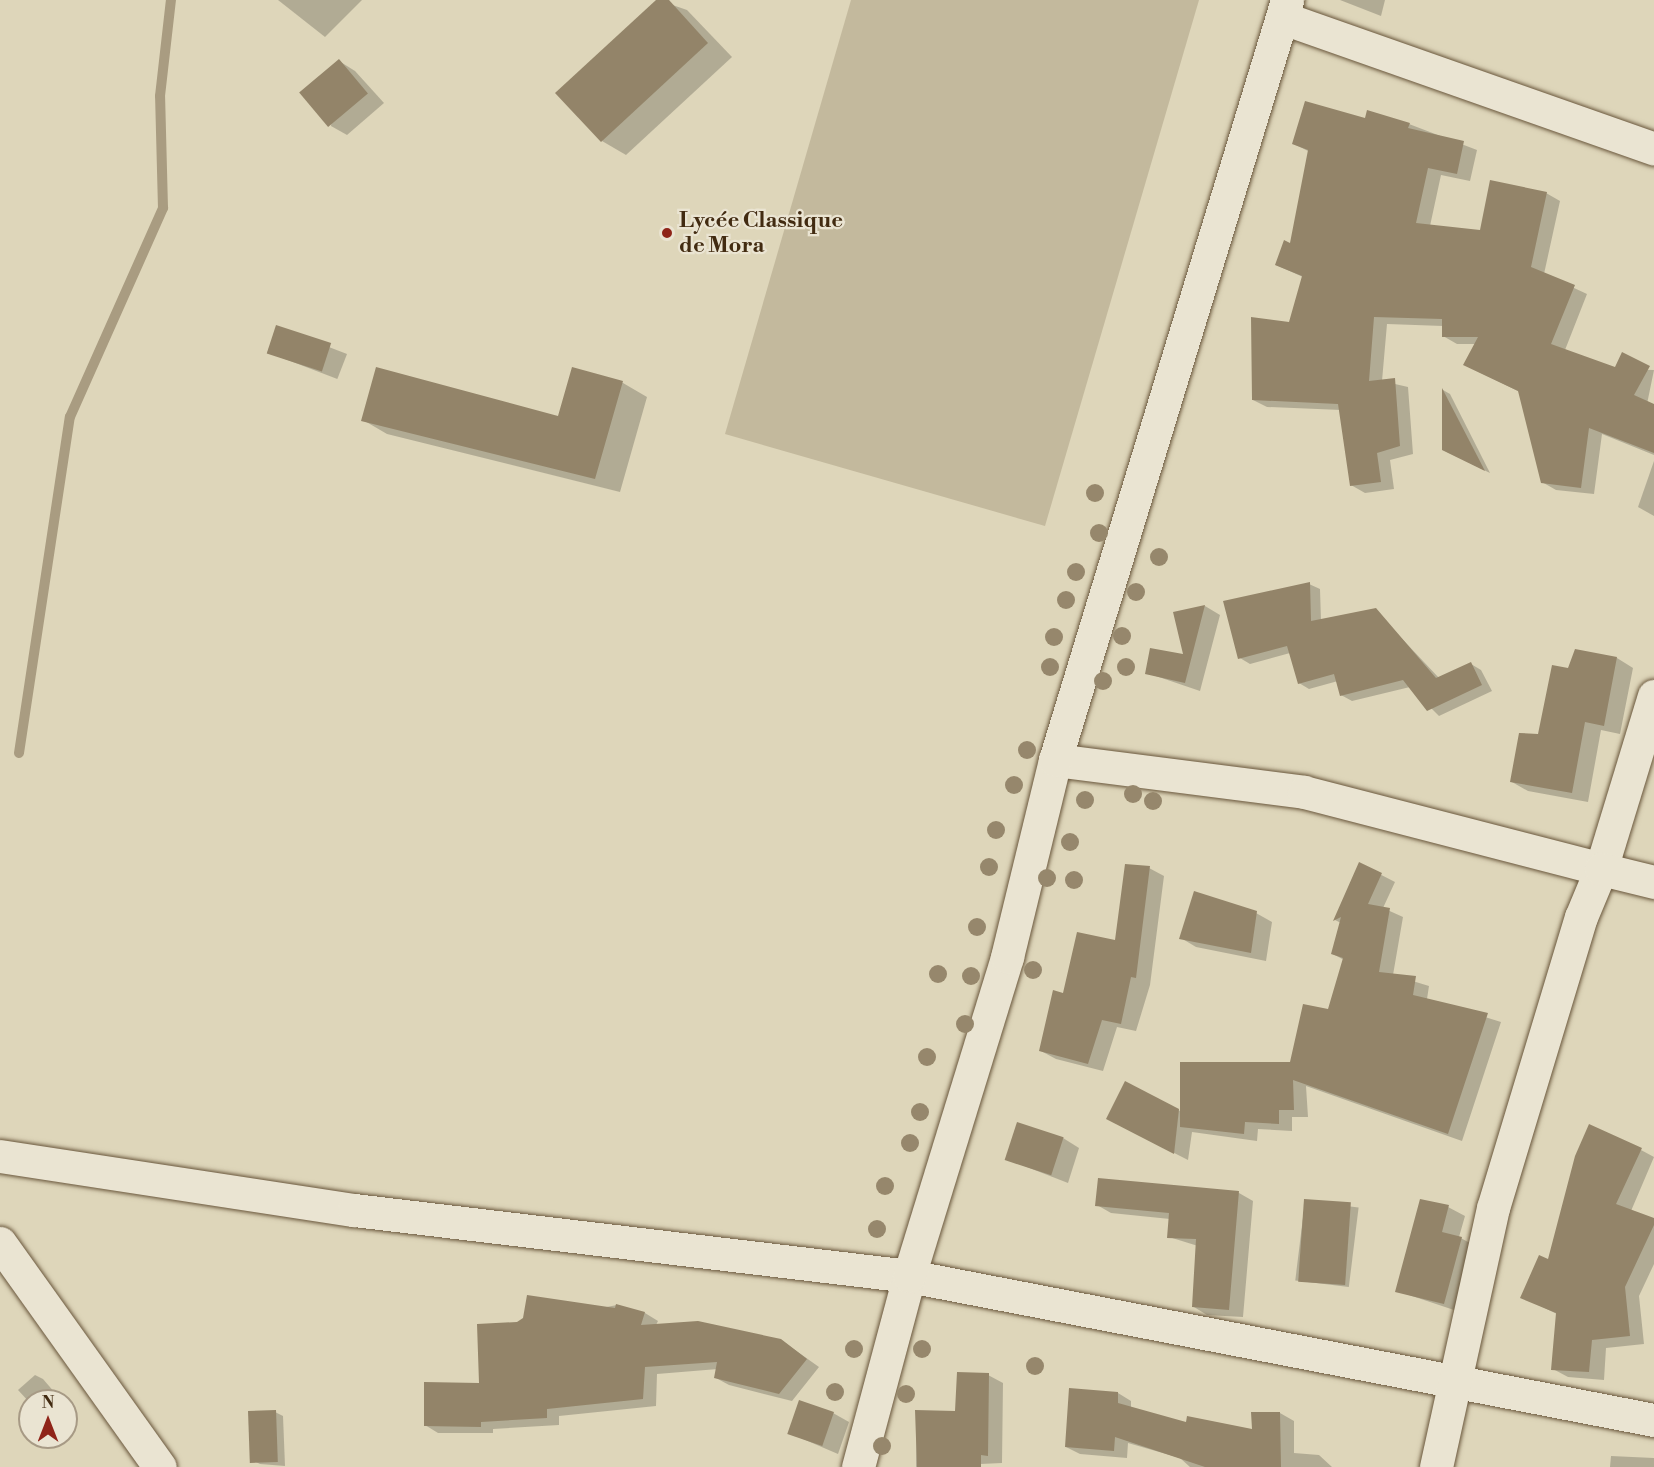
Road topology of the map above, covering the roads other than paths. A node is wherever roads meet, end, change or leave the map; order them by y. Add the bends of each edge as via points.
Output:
1 (1285, 9) edge
2 (1654, 149) edge
3 (1654, 696) edge
4 (1055, 760) junction
5 (1601, 869) junction
6 (1654, 882) edge
7 (0, 1156) edge
8 (0, 1243) edge
9 (909, 1276) junction
10 (1455, 1385) junction
11 (1654, 1420) edge
12 (160, 1467) edge
13 (858, 1467) edge
14 (1436, 1467) edge

1 - 2 street
1 - 4 street
3 - 5 street
4 - 5 street via 1304,792
4 - 9 street via 1007,957
5 - 6 street
5 - 10 street via 1581,917 1493,1208
7 - 9 street via 354,1210
8 - 12 street
9 - 10 street
9 - 13 street
10 - 11 street
10 - 14 street

